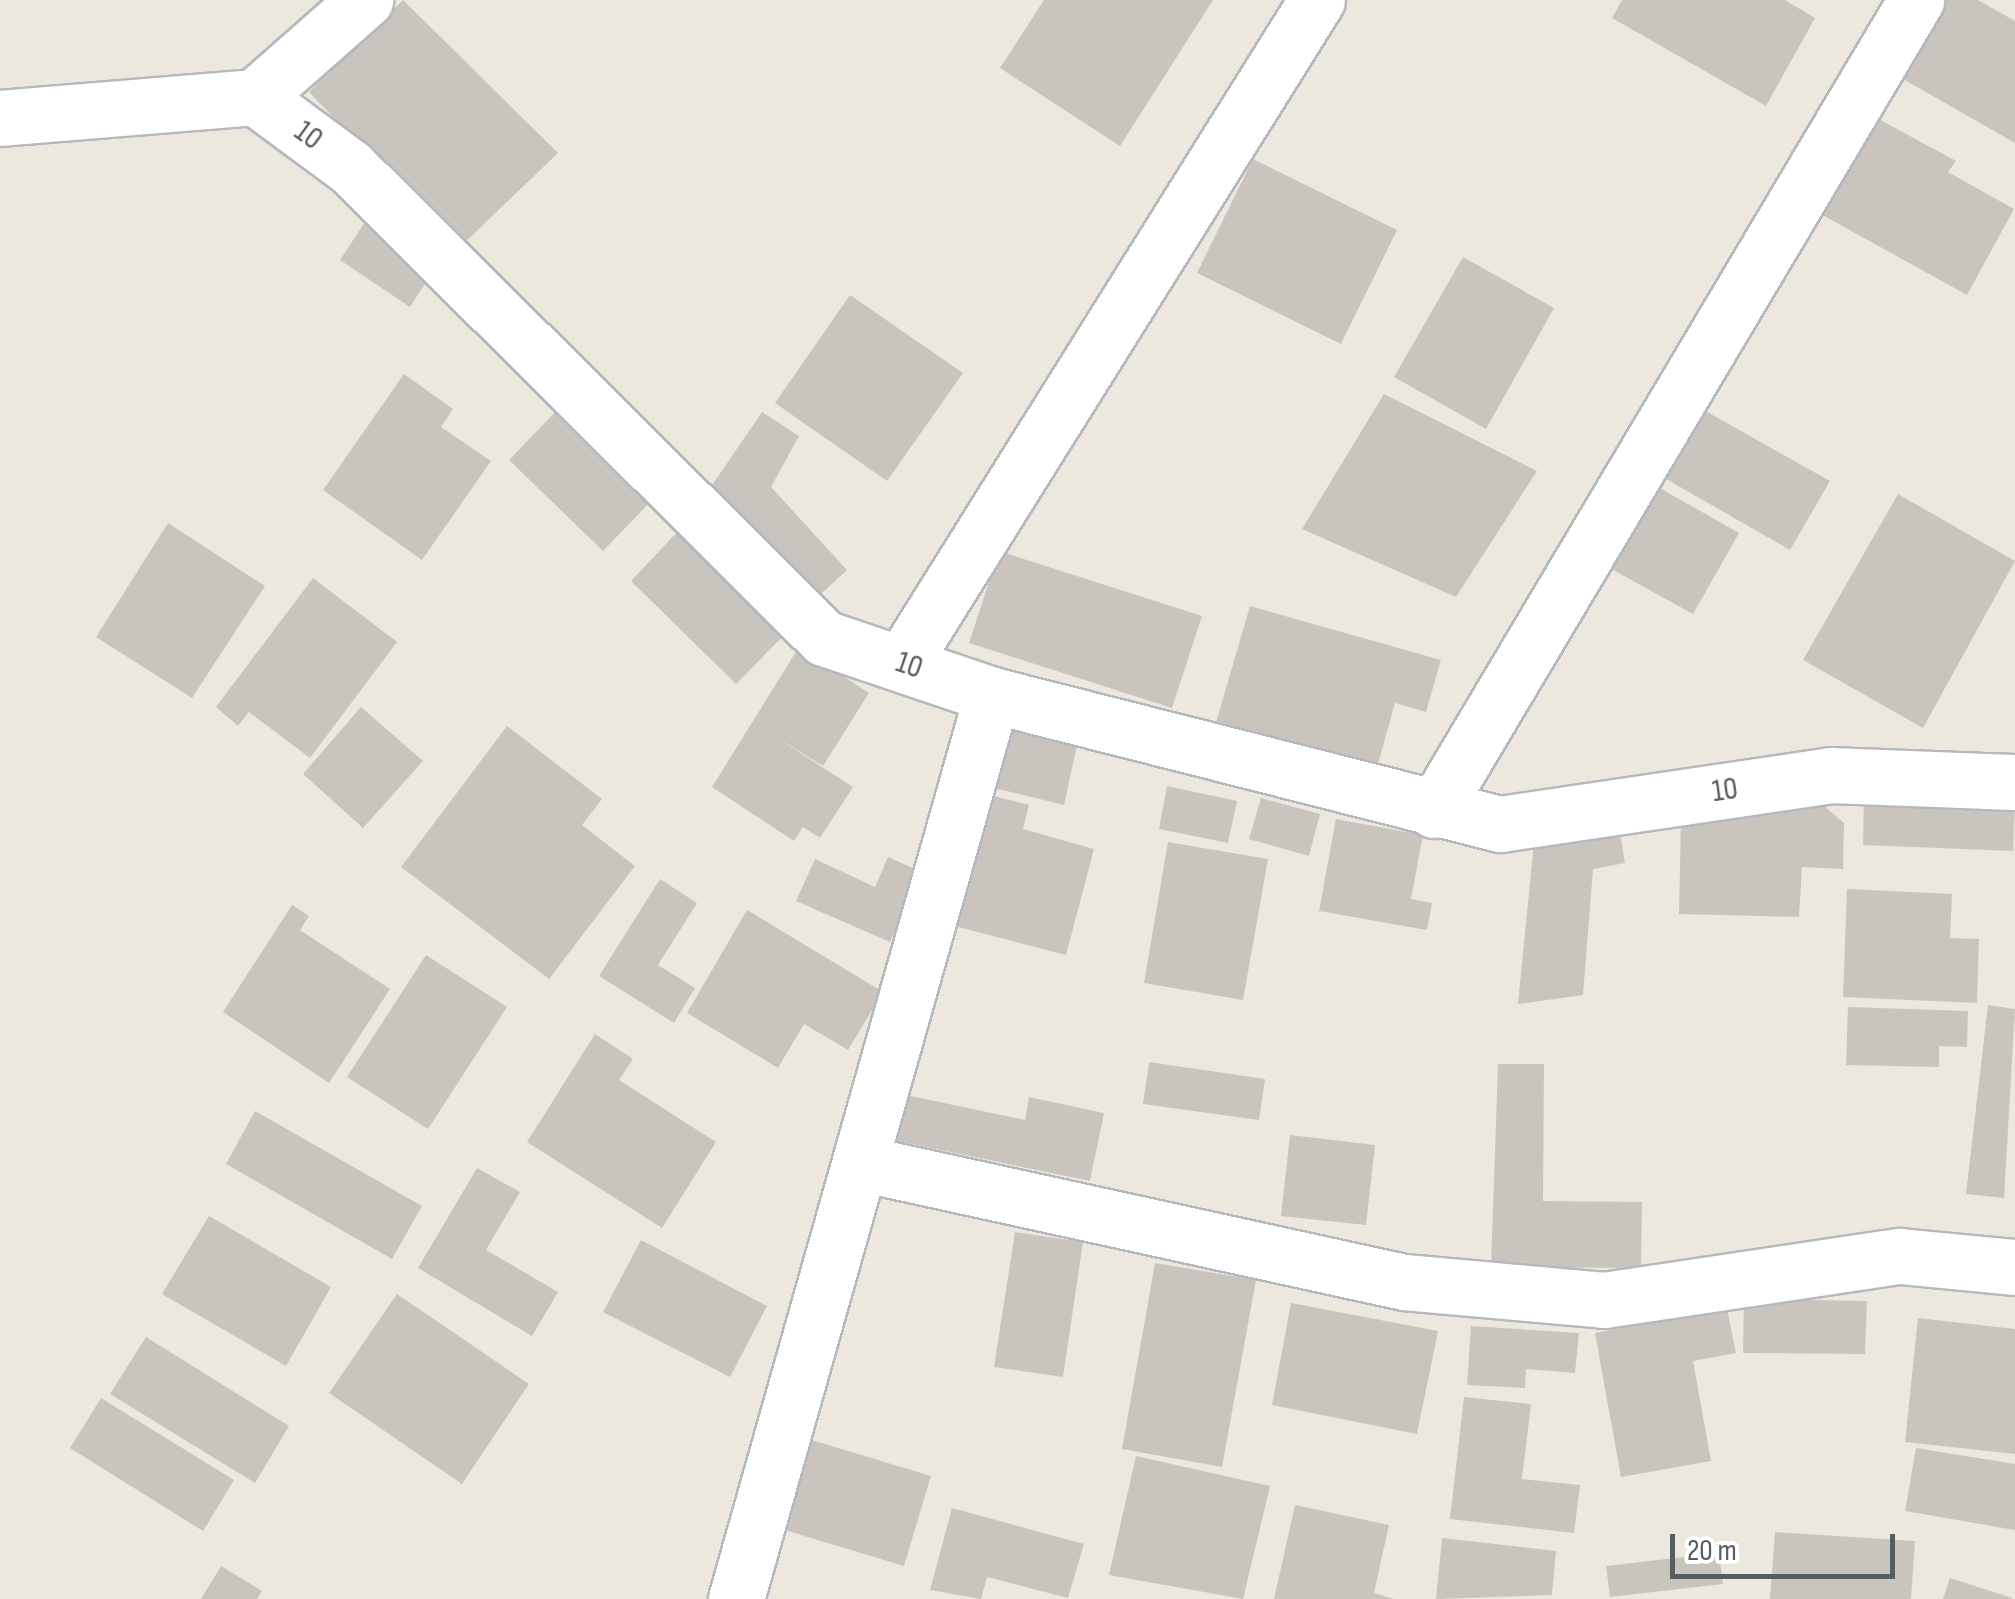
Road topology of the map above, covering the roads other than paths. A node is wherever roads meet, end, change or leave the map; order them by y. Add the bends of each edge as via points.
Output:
1 (365, 0) edge
2 (1316, 0) edge
3 (1916, 0) edge
4 (255, 97) junction
5 (0, 118) edge
6 (902, 663) junction
7 (992, 695) junction
8 (2013, 778) edge
9 (1434, 810) junction
10 (860, 1163) junction
11 (2015, 1268) edge
12 (736, 1599) edge

1 - 4 street
2 - 6 street
3 - 9 street
4 - 5 street
4 - 6 street, 10 via 350,167 824,638
6 - 7 street, 10
7 - 9 street, 10
7 - 10 street
8 - 9 street, 10 via 1830,775 1500,824
10 - 11 street via 1404,1282 1604,1300 1900,1256
10 - 12 street

